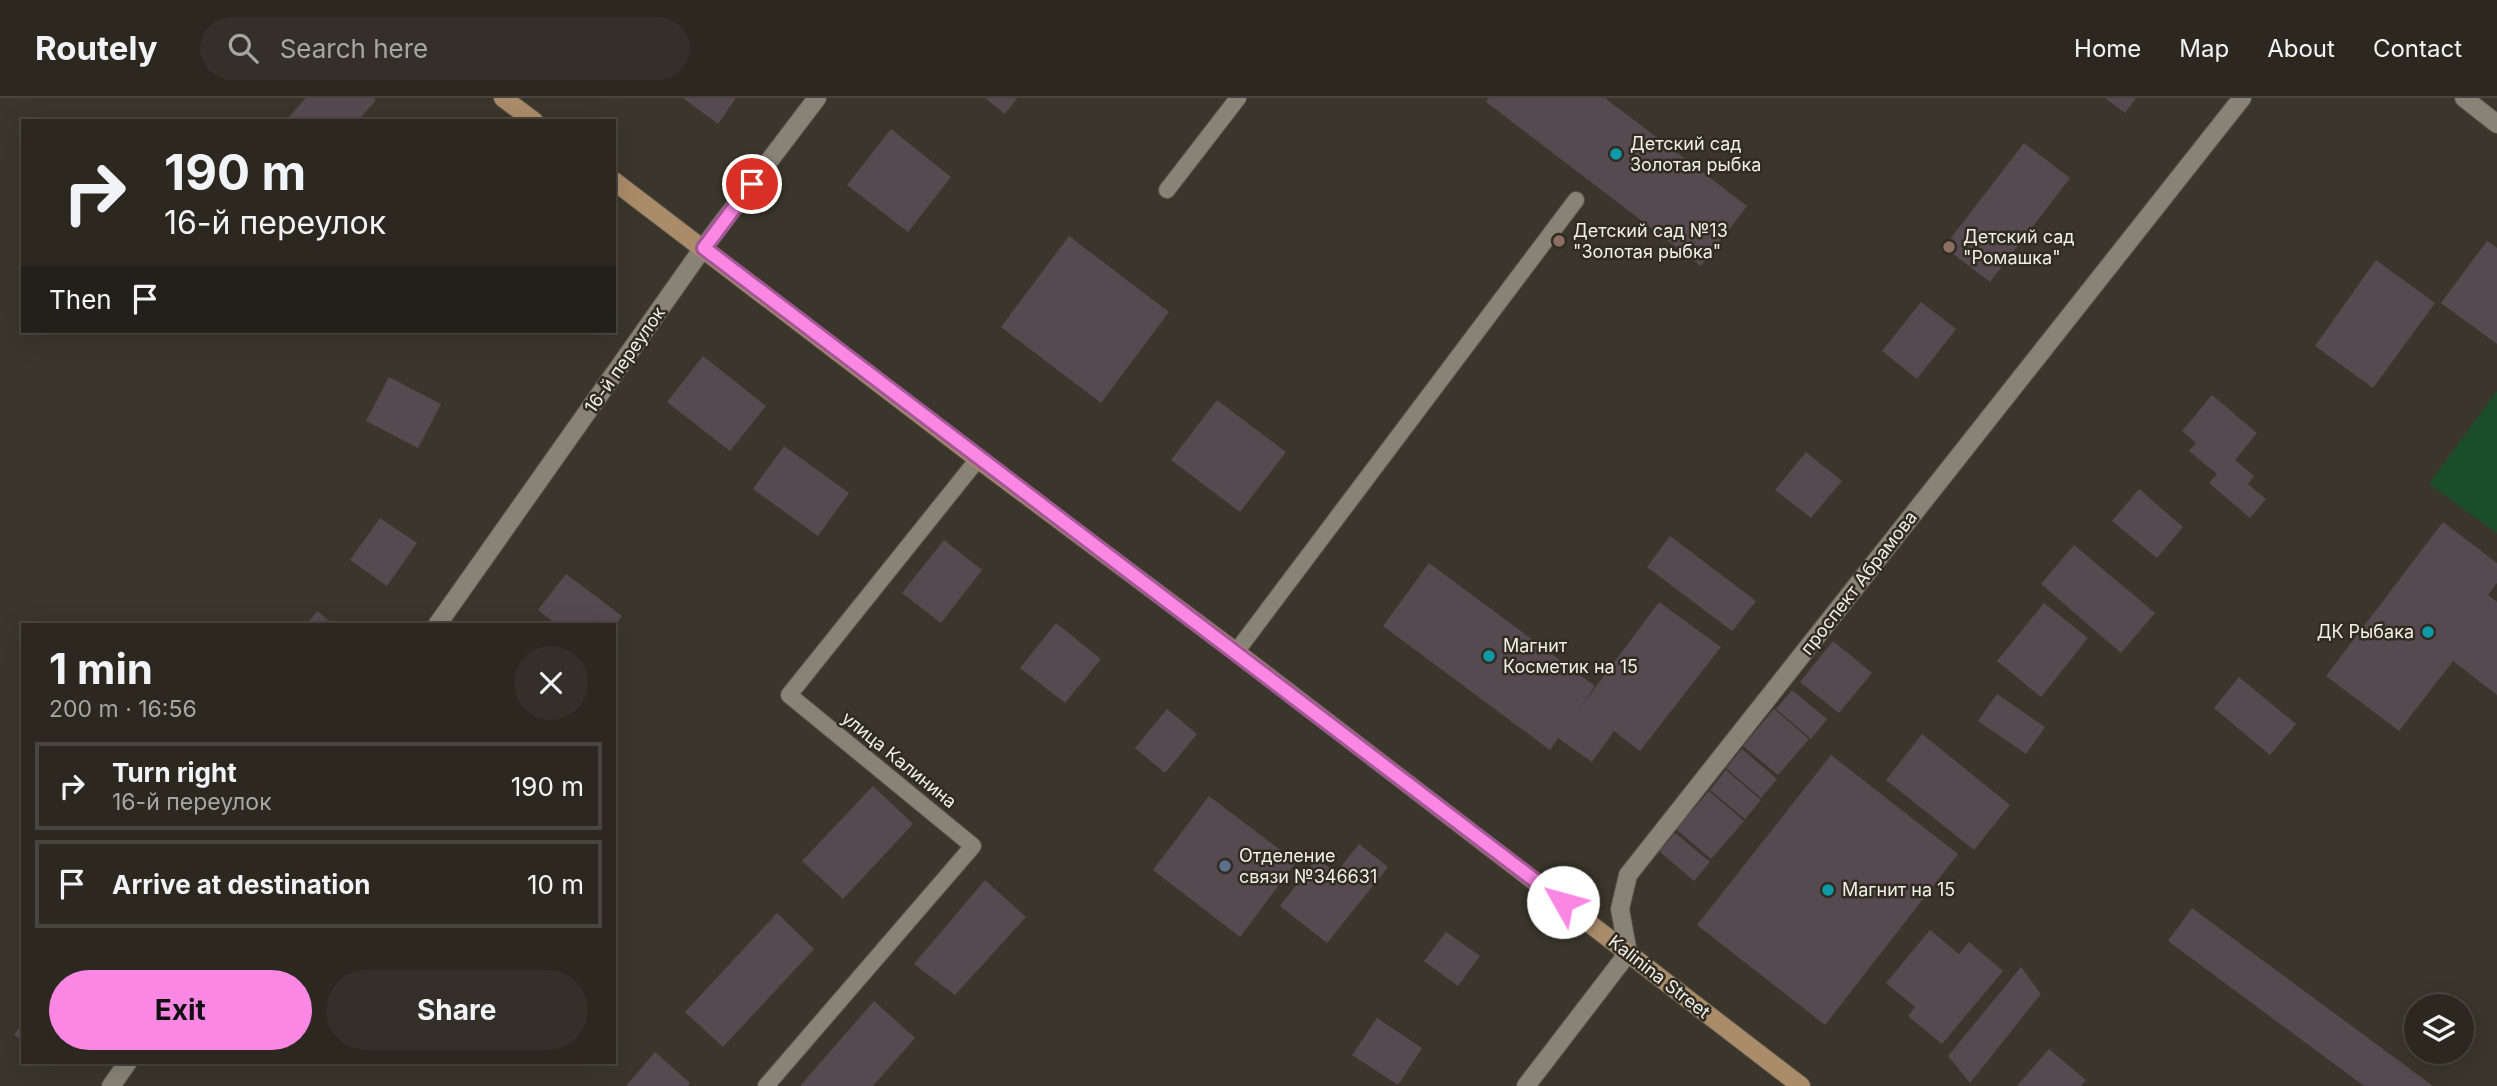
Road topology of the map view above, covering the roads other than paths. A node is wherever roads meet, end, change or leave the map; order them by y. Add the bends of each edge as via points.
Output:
1 (503, 98) edge
2 (817, 98) edge
3 (1238, 98) edge
4 (2242, 98) edge
5 (2463, 98) edge
6 (531, 119) edge
7 (2497, 124) edge
8 (616, 182) edge
9 (1167, 190) dead end
10 (1576, 200) dead end
11 (704, 248) junction
12 (978, 459) junction
13 (438, 623) edge
14 (1236, 652) junction
15 (1628, 953) junction
16 (127, 1064) edge
17 (111, 1086) edge
18 (766, 1086) edge
19 (1526, 1086) edge
20 (1801, 1086) edge

1 - 6 main road
2 - 11 street, 16-й переулок
3 - 9 lane
4 - 15 street, проспект Абрамова via 1629,875 1620,909
5 - 7 street
8 - 11 main road, Kalinina Street
10 - 14 lane
11 - 12 main road, Kalinina Street
11 - 13 street, 16-й переулок
12 - 14 main road, Kalinina Street
12 - 18 lane, улица Калинина via 789,695 973,846
14 - 15 main road, Kalinina Street
15 - 19 street
15 - 20 main road, Kalinina Street
16 - 17 street

